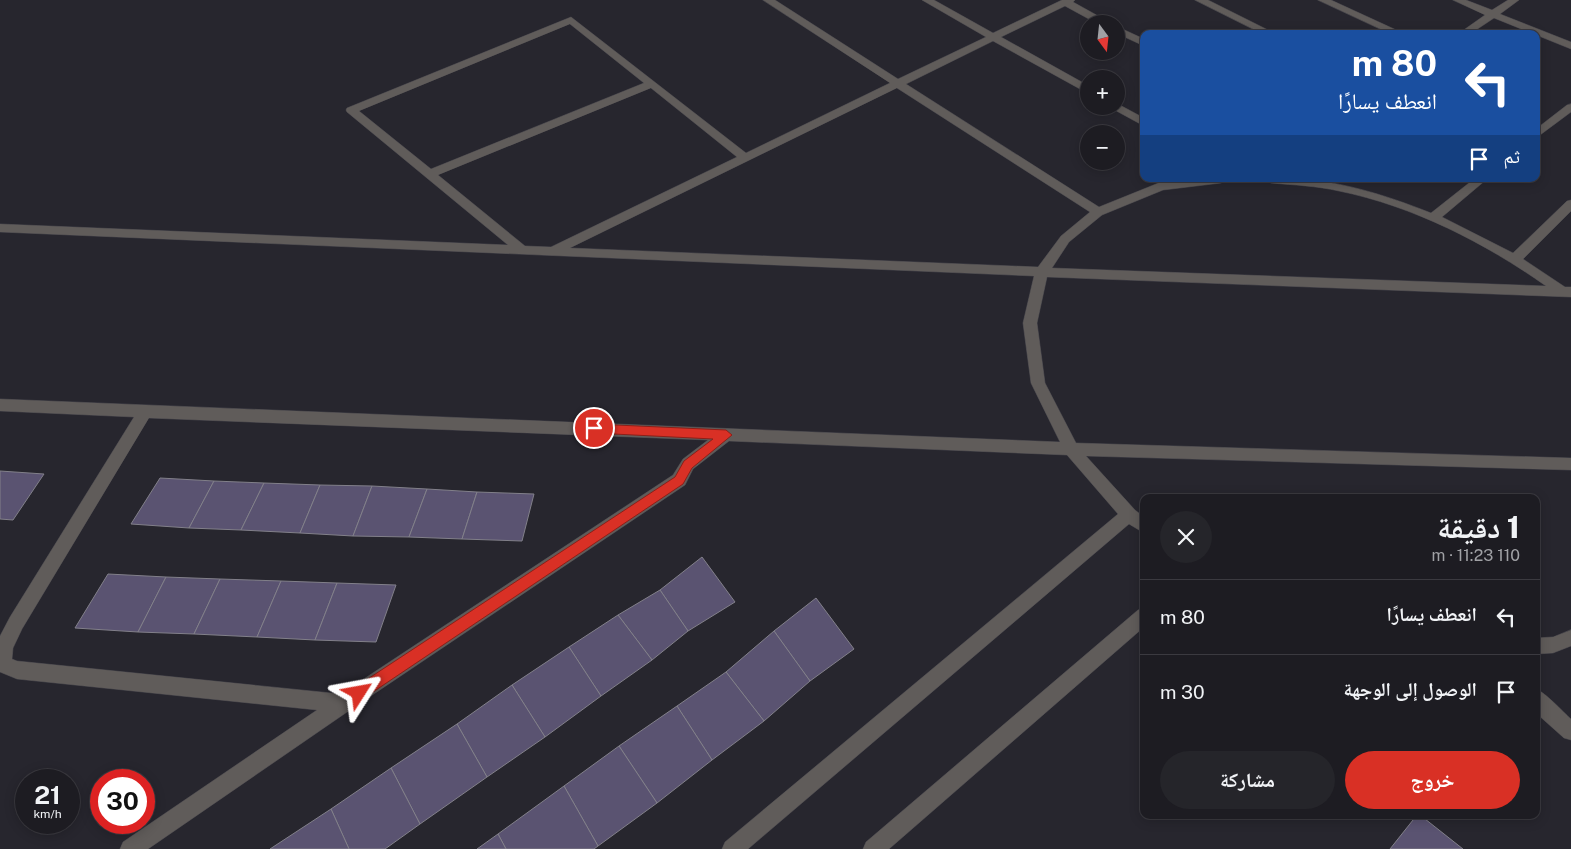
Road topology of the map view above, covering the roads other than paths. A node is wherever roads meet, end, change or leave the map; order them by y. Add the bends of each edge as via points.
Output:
1 (768, 0) edge
2 (927, 0) edge
3 (1200, 0) edge
4 (1323, 0) edge
5 (1458, 0) edge
6 (1514, 0) edge
7 (1068, 1) edge
8 (1091, 15) edge
9 (1494, 15) junction
10 (1263, 30) edge
11 (1391, 30) edge
12 (1470, 30) edge
13 (1531, 30) edge
14 (1125, 34) edge
15 (1540, 34) edge
16 (994, 37) junction
17 (1140, 41) edge
18 (1571, 46) edge
19 (652, 84) junction
20 (899, 84) junction
21 (1080, 86) edge
22 (1571, 107) edge
23 (1125, 112) edge
24 (1140, 121) edge
25 (1540, 132) edge
26 (745, 158) junction
27 (429, 174) junction
28 (1195, 182) edge
29 (1294, 182) edge
30 (1478, 182) edge
31 (1571, 204) edge
32 (1098, 212) junction
33 (1434, 217) junction
34 (0, 228) edge
35 (521, 249) junction
36 (553, 251) junction
37 (1515, 259) junction
38 (1042, 272) junction
39 (1568, 294) edge
40 (0, 405) edge
41 (145, 412) junction
42 (726, 435) junction
43 (1071, 449) junction
44 (1571, 464) edge
45 (1137, 520) edge
46 (1140, 619) edge
47 (1571, 638) edge
48 (1540, 646) edge
49 (1, 664) edge
50 (343, 703) junction
51 (1540, 703) edge
52 (1571, 731) edge
53 (130, 849) edge
54 (732, 849) edge
55 (873, 849) edge

1 - 20 street
2 - 16 street
3 - 10 street
4 - 11 street
5 - 9 street
6 - 9 street
7 - 8 street
7 - 16 street
9 - 12 street
9 - 13 street
14 - 17 street
15 - 18 street
16 - 20 street
16 - 21 street
19 - 26 street
19 - 27 street
19 - 27 street via 571,20 351,110
20 - 26 street
20 - 32 street
22 - 25 street
23 - 24 street
26 - 36 street
27 - 35 street
28 - 32 street via 1161,186
29 - 33 street via 1346,189
30 - 33 street
31 - 37 street
32 - 38 street via 1066,239
33 - 37 street
34 - 35 street
35 - 36 street
36 - 38 street
37 - 39 street
38 - 39 street
38 - 43 street via 1030,323 1038,383
40 - 41 street
41 - 42 street
41 - 49 street via 16,623 4,647
42 - 43 street
42 - 50 street via 688,464 679,480
43 - 44 street
43 - 45 street
45 - 54 street
46 - 55 street
47 - 48 street
49 - 50 street via 17,670
50 - 53 street
51 - 52 street

